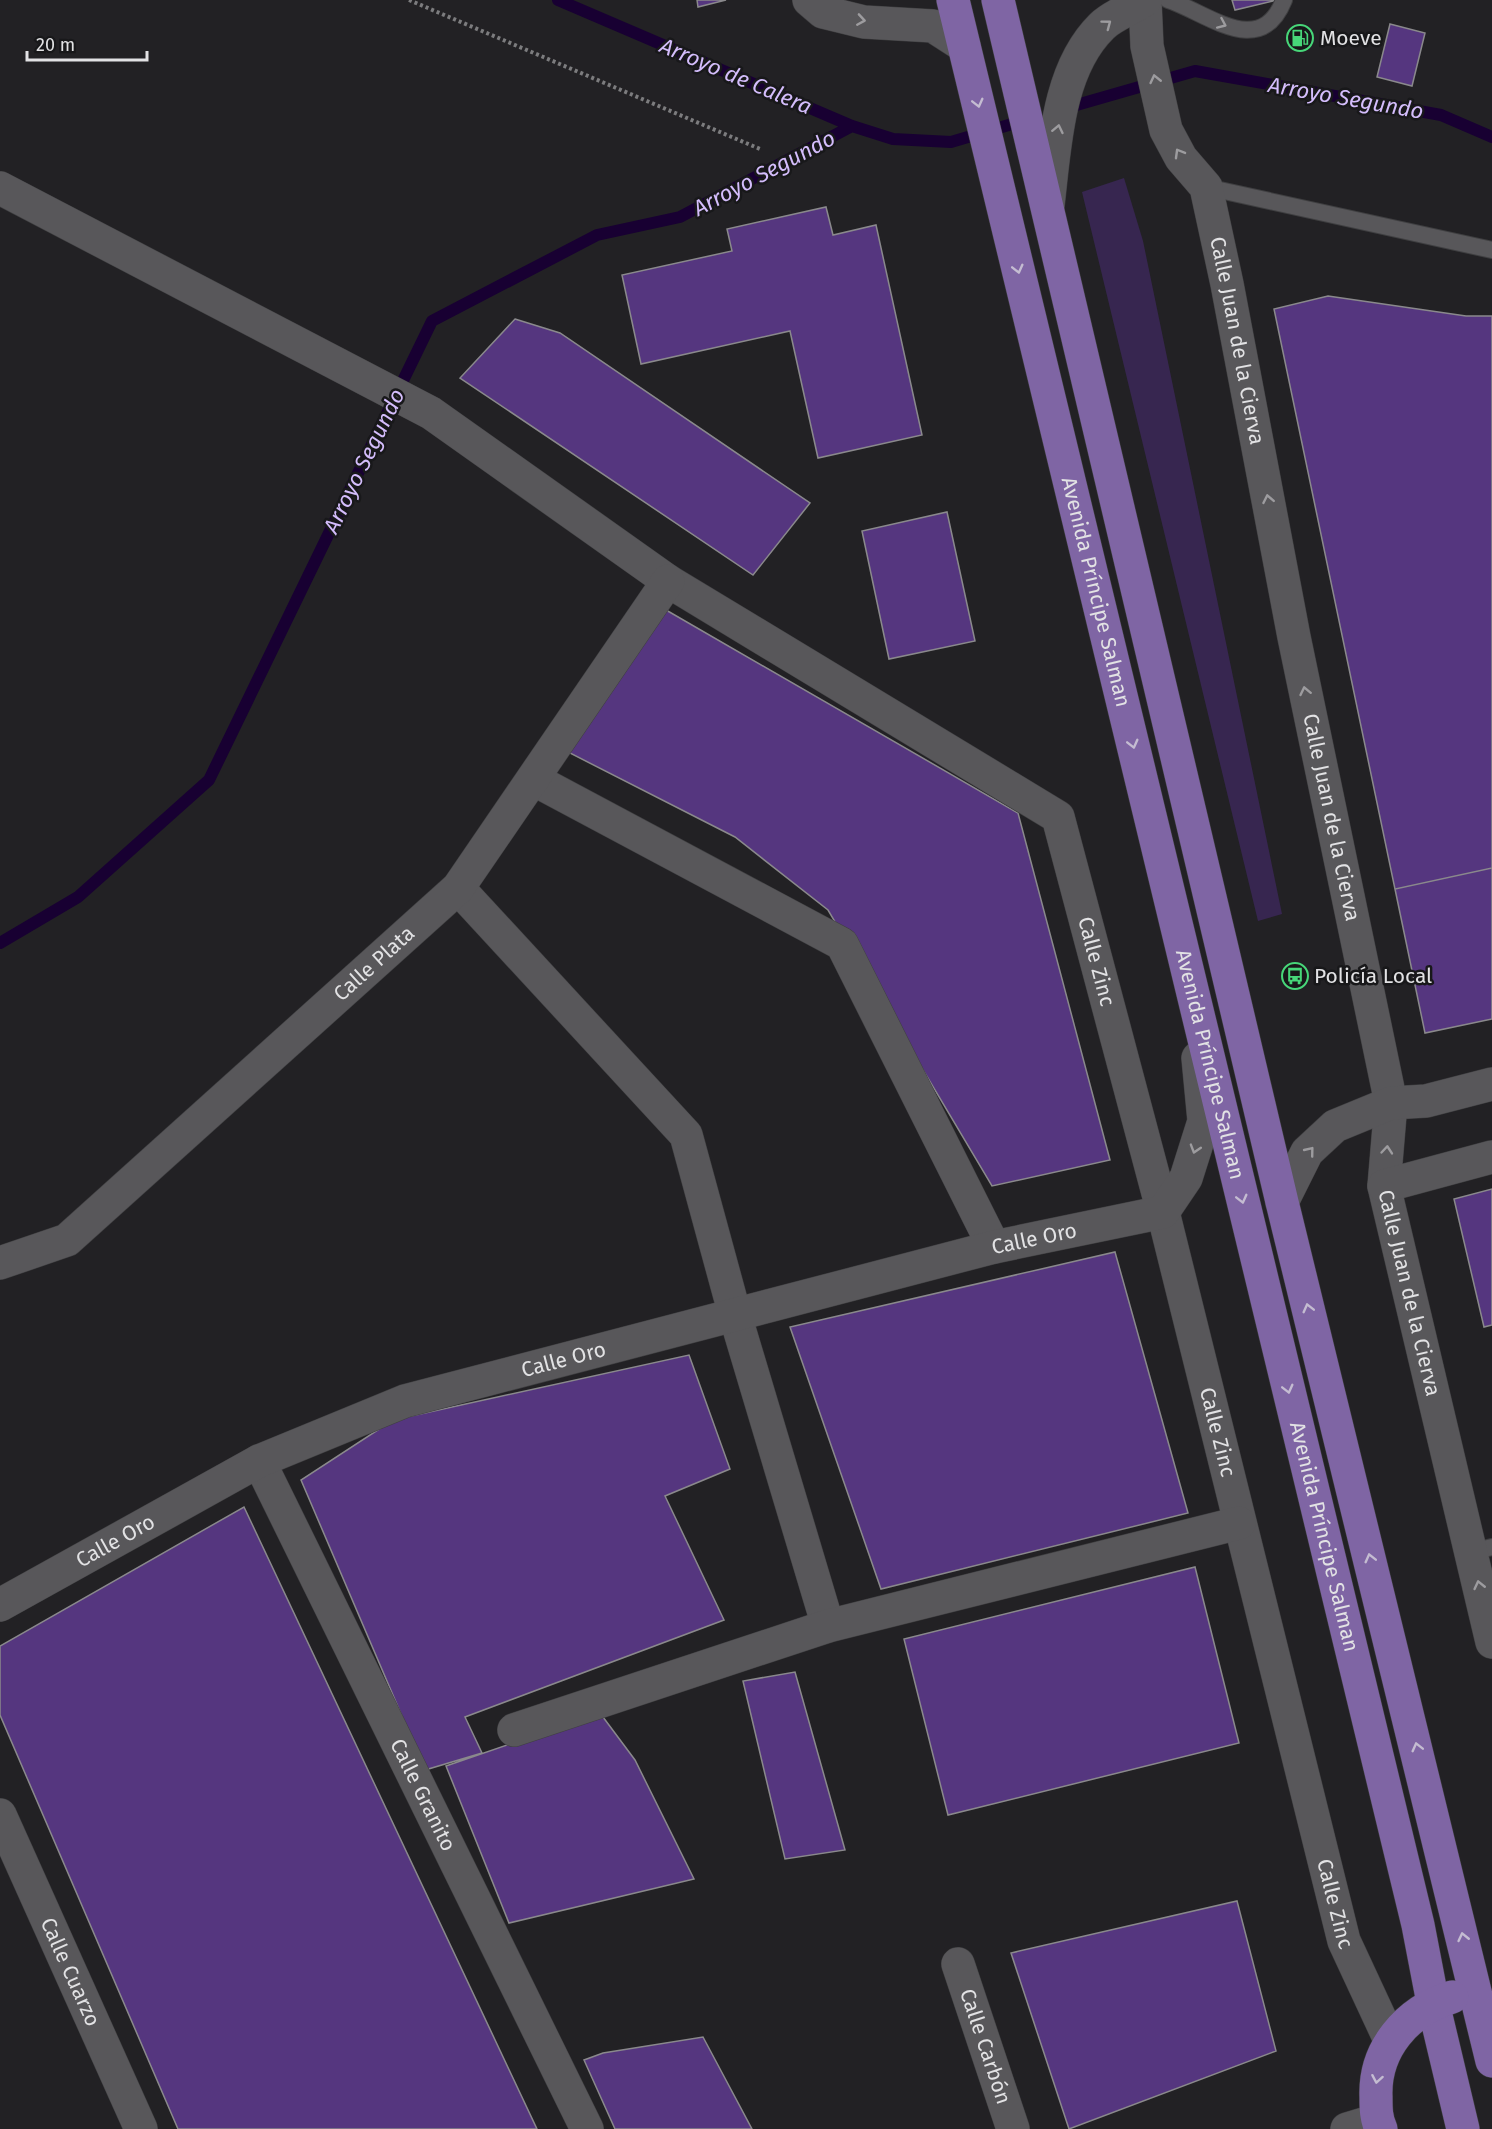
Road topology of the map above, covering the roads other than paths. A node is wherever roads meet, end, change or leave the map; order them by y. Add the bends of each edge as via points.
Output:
1 (808, 0) edge
2 (953, 0) edge
3 (998, 0) edge
4 (1147, 0) edge
5 (1168, 0) edge
6 (1284, 0) edge
7 (964, 46) junction
8 (0, 188) edge
9 (1206, 188) junction
10 (1047, 208) junction
11 (1492, 250) edge
12 (668, 581) junction
13 (533, 779) junction
14 (458, 888) junction
15 (1193, 987) junction
16 (1492, 1084) edge
17 (1391, 1103) junction
18 (1492, 1157) edge
19 (1384, 1186) junction
20 (1282, 1202) junction
21 (1163, 1212) junction
22 (994, 1247) junction
23 (0, 1263) edge
24 (735, 1315) junction
25 (259, 1461) junction
26 (1239, 1523) junction
27 (1481, 1550) edge
28 (0, 1605) edge
29 (828, 1626) junction
30 (1492, 1642) edge
31 (514, 1730) dead end
32 (0, 1815) edge
33 (958, 1964) dead end
34 (1484, 1995) edge
35 (1433, 2003) junction
36 (1390, 2040) junction
37 (1492, 2061) edge
38 (1368, 2126) edge
39 (141, 2129) edge
40 (587, 2129) edge
41 (1013, 2129) edge
42 (1463, 2129) edge

1 -> 7 street via 823,12 864,22 933,26
2 - 7 main road, Avenida Príncipe Salman
3 - 10 main road, Avenida Príncipe Salman
9 -> 4 street, Calle Juan de la Cierva via 1181,158 1166,129 1147,46
10 -> 4 street via 1056,134 1078,59 1102,26
5 -> 6 lane via 1237,30 1249,31 1271,21
7 -> 15 main road, Avenida Príncipe Salman
8 - 12 street via 430,413
9 - 11 lane
17 -> 9 street, Calle Juan de la Cierva
10 - 20 main road, Avenida Príncipe Salman
12 - 13 street, Calle Plata
12 - 21 street, Calle Zinc via 1058,817
13 - 14 street, Calle Plata
13 - 22 street via 842,944
14 - 23 street, Calle Plata via 67,1240
14 - 24 street via 686,1135
15 -> 21 street via 1204,1120 1186,1178
15 -> 35 main road, Avenida Príncipe Salman via 1418,1925
16 - 17 street via 1426,1101
19 -> 17 street, Calle Juan de la Cierva
20 -> 17 street via 1314,1145 1335,1126
18 - 19 street
19 - 27 street, Calle Juan de la Cierva
34 -> 20 main road, Avenida Príncipe Salman
21 - 22 street, Calle Oro
21 - 26 street, Calle Zinc
22 - 24 street, Calle Oro
24 - 25 street, Calle Oro via 405,1401
24 - 29 street
25 - 28 street, Calle Oro
25 - 40 street, Calle Granito
26 - 29 street
26 - 36 street, Calle Zinc via 1344,1941
30 -> 27 street, Calle Juan de la Cierva
29 - 31 street
32 - 39 street, Calle Cuarzo
33 - 41 street, Calle Carbón
34 - 35 main road via 1454,1996
34 - 37 main road, Avenida Príncipe Salman
35 - 36 main road via 1409,2019
35 - 42 main road, Avenida Príncipe Salman
36 -> 38 main road via 1375,2079

